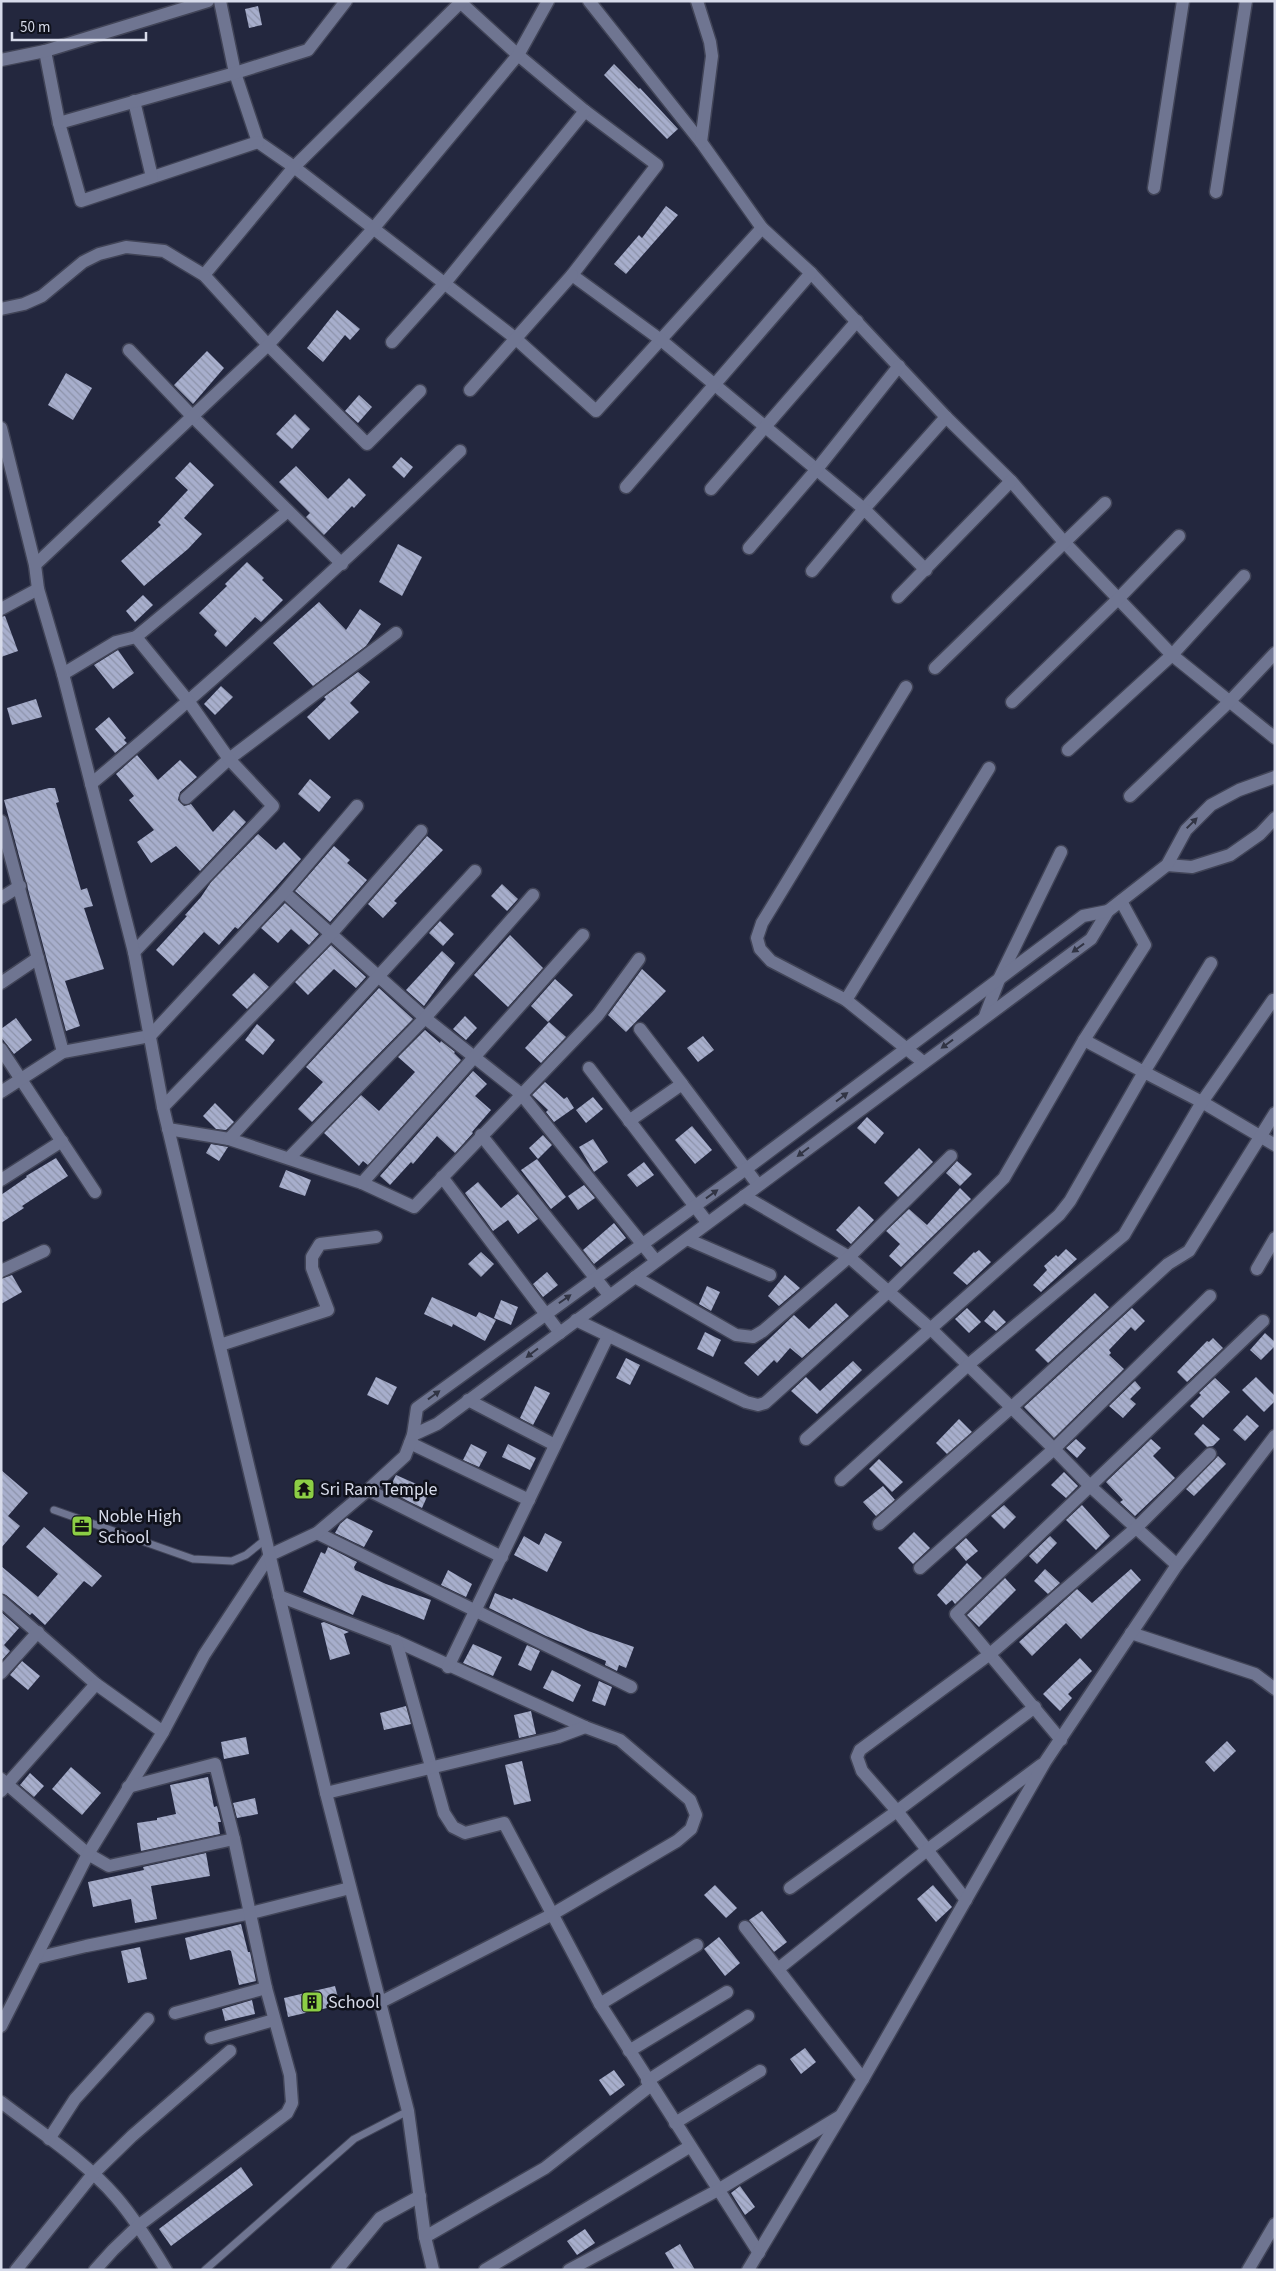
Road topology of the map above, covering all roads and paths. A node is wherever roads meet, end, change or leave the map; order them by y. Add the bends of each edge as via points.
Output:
1 (208, 1) edge
2 (220, 1) edge
3 (346, 1) edge
4 (548, 1) edge
5 (589, 1) edge
6 (697, 1) edge
7 (1183, 1) edge
8 (1246, 1) edge
9 (460, 2) edge
10 (44, 51) junction
11 (518, 55) junction
12 (1, 60) edge
13 (235, 73) junction
14 (134, 102) junction
15 (585, 111) junction
16 (59, 123) junction
17 (258, 142) junction
18 (701, 142) junction
19 (294, 166) junction
20 (152, 177) junction
21 (1154, 188) dead end
22 (1216, 192) dead end
23 (762, 228) junction
24 (373, 229) junction
25 (811, 273) junction
26 (572, 274) junction
27 (204, 275) junction
28 (445, 284) junction
29 (1, 309) edge
30 (857, 321) junction
31 (515, 338) junction
32 (661, 340) junction
33 (392, 342) dead end
34 (268, 345) junction
35 (129, 350) dead end
36 (899, 366) junction
37 (716, 384) junction
38 (470, 390) dead end
39 (420, 391) dead end
40 (193, 417) junction
41 (946, 417) junction
42 (766, 426) junction
43 (1, 428) edge
44 (460, 451) dead end
45 (817, 469) junction
46 (1011, 481) junction
47 (626, 486) dead end
48 (711, 489) dead end
49 (1105, 503) dead end
50 (864, 509) junction
51 (288, 511) junction
52 (1179, 536) dead end
53 (1064, 542) junction
54 (749, 548) dead end
55 (342, 564) junction
56 (35, 566) junction
57 (926, 570) junction
58 (812, 571) dead end
59 (1244, 576) dead end
60 (38, 589) junction
61 (898, 597) dead end
62 (1118, 599) junction
63 (1, 609) edge
64 (396, 633) dead end
65 (136, 637) junction
66 (1275, 653) edge
67 (1172, 656) junction
68 (935, 668) dead end
69 (63, 674) junction
70 (906, 687) dead end
71 (189, 702) junction
72 (1012, 702) dead end
73 (1229, 702) junction
74 (1275, 738) edge
75 (1068, 750) dead end
76 (230, 759) junction
77 (989, 768) dead end
78 (1275, 776) edge
79 (91, 784) junction
80 (1130, 796) dead end
81 (186, 798) dead end
82 (357, 806) dead end
83 (1275, 818) edge
84 (1, 821) edge
85 (421, 831) dead end
86 (1061, 852) dead end
87 (1168, 865) junction
88 (475, 871) dead end
89 (20, 886) junction
90 (284, 892) junction
91 (533, 895) dead end
92 (1, 898) edge
93 (1121, 901) junction
94 (1108, 911) junction
95 (331, 934) junction
96 (583, 934) dead end
97 (134, 952) junction
98 (38, 958) junction
99 (639, 959) dead end
100 (1211, 963) dead end
101 (378, 976) junction
102 (1000, 978) junction
103 (1, 983) edge
104 (846, 1000) junction
105 (1273, 1000) dead end
106 (985, 1016) junction
107 (425, 1018) junction
108 (640, 1029) dead end
109 (150, 1036) junction
110 (1084, 1040) junction
111 (1, 1049) edge
112 (907, 1049) junction
113 (63, 1052) junction
114 (473, 1056) junction
115 (923, 1062) junction
116 (589, 1068) dead end
117 (1144, 1072) junction
118 (22, 1079) junction
119 (682, 1084) junction
120 (1, 1092) edge
121 (521, 1094) junction
122 (1202, 1102) junction
123 (163, 1108) junction
124 (1275, 1113) edge
125 (629, 1121) junction
126 (168, 1129) junction
127 (481, 1135) junction
128 (1260, 1137) junction
129 (229, 1139) junction
130 (62, 1141) junction
131 (1275, 1145) edge
132 (951, 1156) dead end
133 (289, 1158) junction
134 (746, 1169) junction
135 (442, 1177) junction
136 (1, 1180) edge
137 (362, 1184) junction
138 (758, 1186) junction
139 (95, 1192) dead end
140 (744, 1196) junction
141 (695, 1207) junction
142 (707, 1222) junction
143 (376, 1237) dead end
144 (1275, 1238) edge
145 (687, 1239) junction
146 (643, 1244) junction
147 (44, 1250) dead end
148 (849, 1257) junction
149 (656, 1261) junction
150 (1256, 1269) dead end
151 (1, 1271) edge
152 (770, 1275) dead end
153 (634, 1277) junction
154 (596, 1278) junction
155 (888, 1292) junction
156 (609, 1295) junction
157 (1210, 1296) dead end
158 (545, 1313) junction
159 (576, 1320) junction
160 (1263, 1321) dead end
161 (931, 1329) junction
162 (560, 1332) junction
163 (608, 1336) junction
164 (220, 1345) junction
165 (968, 1365) junction
166 (468, 1400) junction
167 (1012, 1407) junction
168 (1275, 1436) edge
169 (411, 1439) junction
170 (806, 1439) dead end
171 (555, 1445) junction
172 (1054, 1449) junction
173 (1210, 1454) dead end
174 (840, 1480) dead end
175 (1091, 1487) junction
176 (368, 1490) junction
177 (529, 1500) junction
178 (54, 1510) dead end
179 (879, 1524) dead end
180 (1136, 1528) junction
181 (317, 1532) junction
182 (266, 1539) junction
183 (270, 1555) junction
184 (502, 1557) junction
185 (1177, 1565) junction
186 (920, 1568) dead end
187 (279, 1596) junction
188 (1, 1601) edge
189 (476, 1612) junction
190 (38, 1632) junction
191 (1131, 1633) junction
192 (396, 1641) junction
193 (990, 1654) junction
194 (448, 1667) junction
195 (1, 1673) edge
196 (96, 1684) junction
197 (631, 1688) dead end
198 (1275, 1689) edge
199 (1035, 1707) junction
200 (585, 1727) junction
201 (163, 1732) junction
202 (1061, 1740) junction
203 (1045, 1762) junction
204 (433, 1769) junction
205 (3, 1785) edge
206 (128, 1787) junction
207 (326, 1793) junction
208 (897, 1811) junction
209 (234, 1839) junction
210 (927, 1850) junction
211 (88, 1854) junction
212 (350, 1888) junction
213 (790, 1888) dead end
214 (966, 1900) junction
215 (251, 1914) junction
216 (551, 1915) junction
217 (745, 1927) dead end
218 (697, 1945) dead end
219 (36, 1958) junction
220 (778, 1969) junction
221 (266, 1988) junction
222 (727, 1992) dead end
223 (381, 2002) junction
224 (600, 2004) junction
225 (175, 2013) dead end
226 (748, 2016) dead end
227 (148, 2019) dead end
228 (274, 2020) junction
229 (1, 2026) edge
230 (211, 2038) dead end
231 (230, 2051) dead end
232 (629, 2051) junction
233 (760, 2071) dead end
234 (863, 2079) junction
235 (649, 2083) junction
236 (1, 2102) edge
237 (408, 2112) junction
238 (841, 2116) junction
239 (675, 2123) junction
240 (49, 2139) junction
241 (689, 2147) junction
242 (93, 2174) junction
243 (718, 2190) junction
244 (420, 2196) junction
245 (1275, 2224) edge
246 (138, 2226) junction
247 (425, 2237) junction
248 (759, 2253) junction
249 (16, 2270) edge
250 (96, 2270) edge
251 (166, 2270) edge
252 (205, 2270) edge
253 (336, 2270) edge
254 (433, 2270) edge
255 (485, 2270) edge
256 (569, 2270) edge
257 (748, 2270) edge
258 (1248, 2270) edge

1 - 10 street
2 - 13 street
3 - 13 street via 308,50
4 - 11 street
5 - 18 street
6 - 18 street via 712,56
7 - 21 street
8 - 22 street
9 - 11 street
9 - 19 street
10 - 12 street
10 - 16 street
11 - 15 street
11 - 24 street
13 - 14 street
13 - 17 street
14 - 16 street
14 - 20 street
15 - 26 street via 657,165
15 - 28 street
16 - 20 street via 81,201
17 - 19 street
17 - 20 street
18 - 23 street
19 - 24 street
19 - 27 street
23 - 25 street
23 - 32 street
24 - 28 street
24 - 34 street
25 - 30 street
25 - 37 street
26 - 31 street
26 - 32 street
27 - 29 street via 164,251 126,246 83,262 42,296
27 - 34 street
28 - 31 street
28 - 33 street
30 - 36 street
30 - 42 street
31 - 32 street via 596,411
31 - 38 street
32 - 37 street
34 - 39 street via 366,444
34 - 40 street
35 - 40 street
36 - 41 street
36 - 45 street
37 - 42 street
37 - 47 street
40 - 51 street
40 - 56 street
41 - 46 street
41 - 50 street
42 - 45 street
42 - 48 street
43 - 56 street
44 - 55 street
45 - 50 street
45 - 54 street
46 - 53 street
46 - 57 street
49 - 53 street
50 - 57 street
50 - 58 street
51 - 55 street
51 - 65 street
52 - 62 street
53 - 62 street
53 - 68 street
55 - 71 street
56 - 60 street
57 - 61 street
59 - 67 street
60 - 63 street
60 - 69 street
62 - 67 street
62 - 72 street
64 - 76 street
65 - 69 street via 116,642
65 - 71 street
66 - 73 street
67 - 73 street
67 - 75 street
69 - 79 street
70 - 104 street via 762,923 757,938 760,949 770,961
71 - 76 street
71 - 79 street
73 - 74 street
73 - 80 street
76 - 81 street
76 - 97 street via 273,806
77 - 104 street
87 -> 78 street via 1186,830 1211,805
79 - 97 street
82 - 90 street
83 - 87 street via 1260,834 1230,855 1192,867
84 - 89 street
85 - 95 street
86 - 102 street
87 - 93 street
88 - 101 street
89 - 92 street
89 - 98 street
90 - 95 street
90 - 109 street
91 - 107 street
93 - 94 street
93 - 110 street via 1145,945
94 - 102 street via 1083,916
94 -> 106 street via 1091,939
95 - 101 street
95 - 123 street
96 - 114 street
97 - 109 street
98 - 103 street
98 - 113 street
99 - 121 street via 598,1015
100 - 117 street
101 - 107 street
101 - 129 street
102 - 106 street
102 - 112 street
104 - 112 street
105 - 122 street
106 -> 115 street
107 - 114 street
107 - 133 street
108 - 119 street
109 - 113 street
109 - 123 street
110 - 117 street
110 - 155 street via 1004,1178
111 - 118 street
112 - 115 street
134 -> 112 street
113 - 118 street
114 - 121 street
114 - 137 street
115 -> 138 street
116 - 125 street
117 - 122 street
117 - 161 street via 1070,1202
118 - 120 street
118 - 130 street
119 - 125 street
119 - 134 street
121 - 127 street
121 - 146 street
122 - 128 street
122 - 165 street via 1124,1234
123 - 126 street
124 - 128 street
125 - 141 street
126 - 129 street
126 - 164 street
127 - 135 street
127 - 154 street
128 - 131 street
128 - 167 street via 1189,1251 1168,1264
129 - 133 street
130 - 136 street
130 - 139 street
132 - 148 street
133 - 137 street
134 - 138 street
141 -> 134 street
135 - 137 street via 414,1207
135 - 158 street
138 - 140 street
140 - 142 street
140 - 148 street
141 - 142 street
141 - 146 street
142 - 145 street
143 - 164 street via 320,1244 312,1256 312,1268 328,1310
144 - 150 street
145 - 149 street
145 - 152 street
146 - 149 street
146 - 154 street
147 - 151 street
148 - 153 street via 763,1332 753,1337 736,1335
148 - 155 street
149 - 153 street
153 - 156 street
154 - 156 street
158 -> 154 street
155 - 161 street
155 - 163 street via 765,1403 758,1405
156 - 159 street
157 - 172 street
158 - 162 street
169 -> 158 street via 417,1408
159 - 162 street
159 - 163 street
160 - 175 street
161 - 165 street
161 - 170 street
162 -> 166 street
163 - 171 street
164 - 182 street
165 - 167 street
165 - 174 street
166 - 169 street
166 - 171 street
167 - 172 street
167 - 179 street
168 - 185 street
169 - 176 street via 405,1456
169 - 177 street
171 - 177 street
172 - 175 street
172 - 186 street
173 - 180 street
175 - 180 street
175 - 193 street via 956,1614
176 - 181 street
176 - 184 street
177 - 184 street
178 - 182 lane via 193,1558 232,1561 246,1555
180 - 185 street
180 - 193 street
181 - 183 street
181 - 189 street
182 - 183 street
183 - 187 street
183 - 201 street via 204,1655
184 - 189 street
185 - 191 street
187 - 192 street
187 - 207 street
188 - 190 street
189 - 194 street
189 - 197 street
190 - 195 street
190 - 196 street
191 - 198 street via 1255,1674
191 - 202 street
192 - 194 street
192 - 204 street
193 - 199 street
193 - 208 street via 860,1750 858,1765
194 - 200 street
196 - 201 street
196 - 205 street
199 - 202 street
199 - 208 street
200 - 204 street
200 - 216 street via 620,1740 690,1800 696,1815 691,1829 677,1841
201 - 206 street
202 - 203 street
203 - 210 street
203 - 214 street
204 - 207 street
204 - 216 street via 444,1813 453,1827 465,1833 504,1823
205 - 211 street
206 - 209 street via 215,1764
206 - 211 street
207 - 212 street
208 - 210 street
208 - 213 street
209 - 211 street via 109,1866
209 - 215 street
210 - 214 street
210 - 220 street
211 - 219 street
212 - 215 street
212 - 223 street
214 - 234 street
215 - 219 street
215 - 221 street
216 - 223 street
216 - 224 street
217 - 220 street
218 - 224 street
219 - 229 street
220 - 234 street
221 - 225 street
221 - 228 street
222 - 232 street
223 - 237 street
224 - 232 street
226 - 235 street
227 - 240 street via 76,2099
228 - 230 street
228 - 246 street via 290,2075 292,2103 287,2113
231 - 242 street
232 - 235 street
233 - 239 street
234 - 238 street
235 - 239 street
235 - 247 street via 545,2168
236 - 240 street
237 - 244 street
237 - 252 lane via 354,2139
238 - 243 street
238 - 248 street
239 - 241 street
240 - 242 street
241 - 243 street
241 - 255 street
242 - 246 street
242 - 249 street
243 - 248 street
243 - 256 street
244 - 247 street
244 - 253 street via 380,2218
245 - 258 street
246 - 250 street
246 - 251 street
247 - 254 street
248 - 257 street

